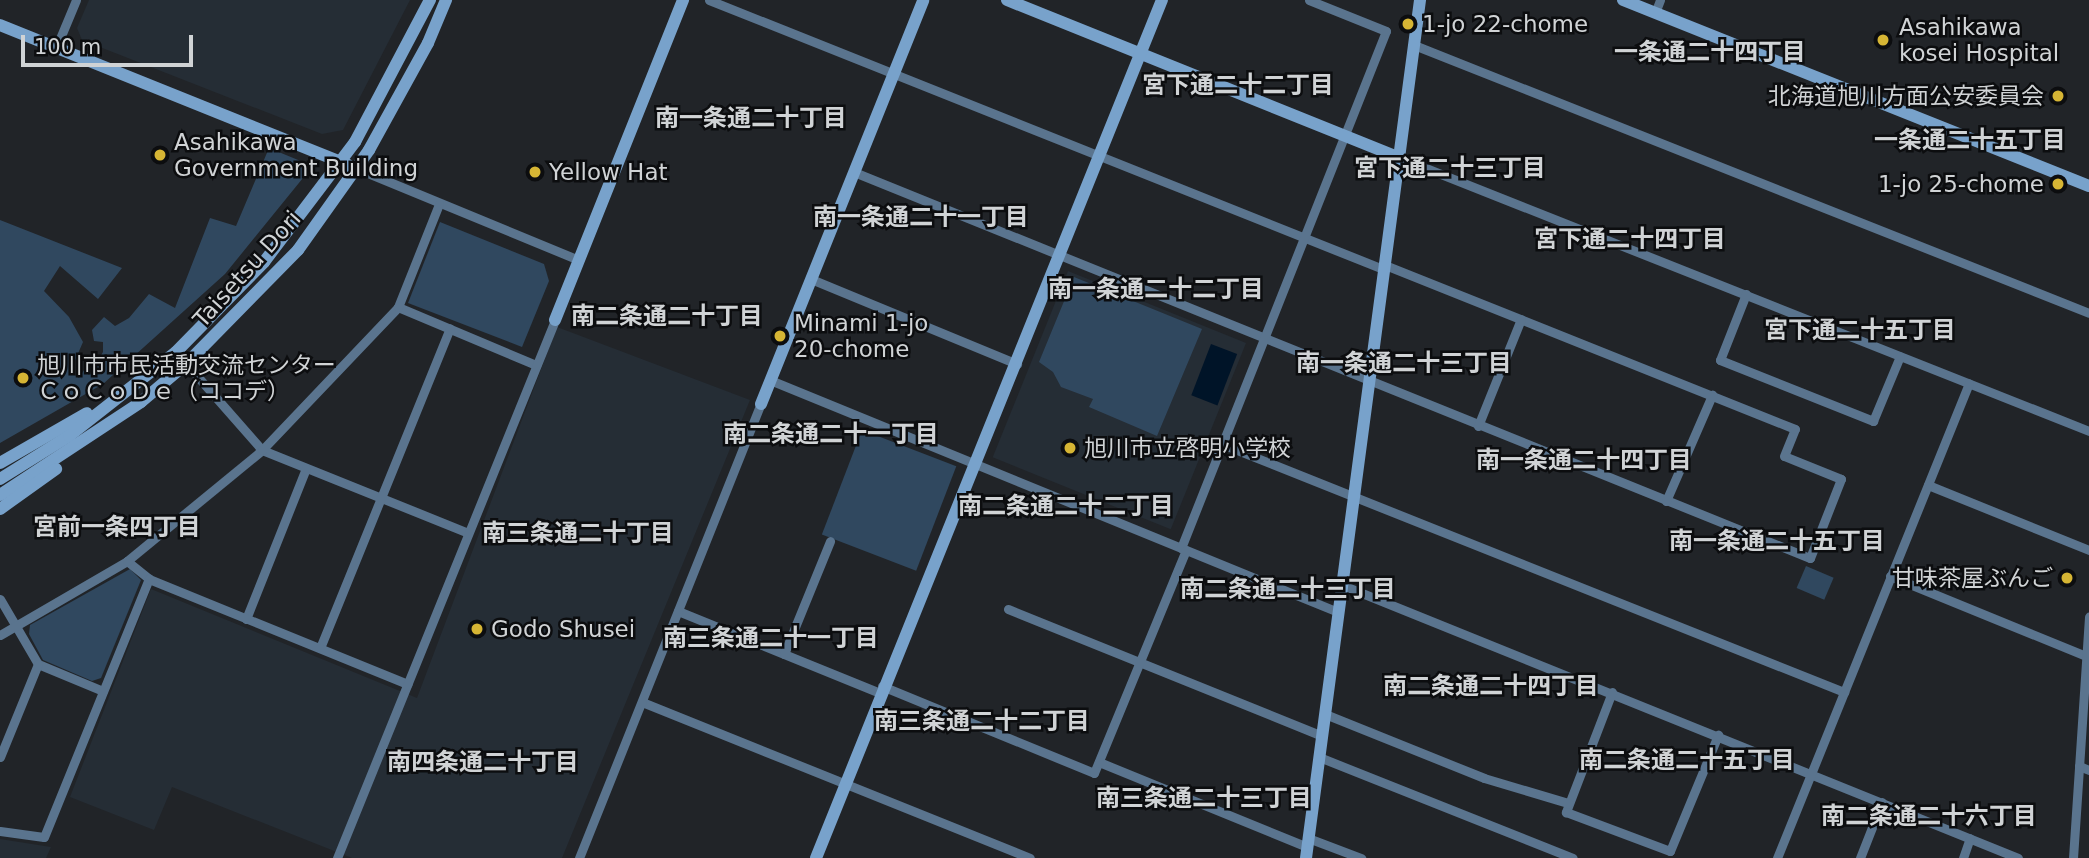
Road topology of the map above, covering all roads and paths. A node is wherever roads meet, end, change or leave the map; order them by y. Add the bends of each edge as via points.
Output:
1 (76, 0) edge
2 (430, 0) edge
3 (446, 0) edge
4 (683, 0) edge
5 (709, 0) edge
6 (923, 0) edge
7 (1007, 0) edge
8 (1162, 0) edge
9 (1309, 0) edge
10 (1420, 0) edge
11 (1623, 0) edge
12 (1660, 0) edge
13 (1655, 13) junction
14 (0, 25) edge
15 (1414, 45) junction
16 (56, 48) junction
17 (1140, 53) junction
18 (893, 74) junction
19 (1346, 136) junction
20 (1100, 155) junction
21 (1398, 157) junction
22 (341, 162) junction
23 (358, 169) junction
24 (854, 172) junction
25 (2089, 186) edge
26 (439, 204) junction
27 (1303, 239) junction
28 (1060, 255) junction
29 (579, 260) junction
30 (1383, 267) junction
31 (811, 279) junction
32 (1746, 294) junction
33 (398, 307) junction
34 (2089, 313) edge
35 (1521, 319) junction
36 (555, 320) joint
37 (450, 328) junction
38 (1264, 337) junction
39 (171, 356) junction
40 (1900, 356) junction
41 (186, 364) junction
42 (1017, 364) junction
43 (536, 365) junction
44 (770, 380) junction
45 (1368, 382) junction
46 (1969, 383) junction
47 (1712, 395) junction
48 (141, 402) junction
49 (761, 404) joint
50 (1478, 426) junction
51 (2089, 431) edge
52 (1222, 444) junction
53 (262, 450) junction
54 (0, 463) edge
55 (973, 465) junction
56 (306, 468) junction
57 (0, 479) edge
58 (1928, 485) junction
59 (0, 495) edge
60 (1353, 495) junction
61 (382, 499) junction
62 (1666, 501) junction
63 (0, 509) edge
64 (468, 533) junction
65 (830, 541) dead end
66 (1183, 549) junction
67 (2089, 550) edge
68 (127, 561) junction
69 (1890, 576) junction
70 (149, 579) junction
71 (1342, 585) junction
72 (0, 599) edge
73 (1008, 609) dead end
74 (678, 611) junction
75 (1338, 611) junction
76 (2089, 617) edge
77 (246, 619) junction
78 (14, 627) junction
79 (0, 635) edge
80 (320, 648) junction
81 (784, 654) junction
82 (2086, 656) junction
83 (1139, 662) junction
84 (38, 664) junction
85 (407, 684) junction
86 (881, 690) junction
87 (103, 691) junction
88 (1612, 692) junction
89 (1844, 692) junction
90 (2086, 697) edge
91 (642, 702) junction
92 (1325, 714) junction
93 (1718, 735) junction
94 (1322, 736) junction
95 (0, 756) edge
96 (1319, 757) junction
97 (1099, 762) junction
98 (2079, 766) junction
99 (2089, 770) edge
100 (1811, 774) junction
101 (845, 784) junction
102 (1882, 802) junction
103 (1568, 803) junction
104 (0, 831) edge
105 (1970, 838) junction
106 (1307, 847) edge
107 (337, 858) edge
108 (579, 858) edge
109 (816, 858) edge
110 (1030, 858) edge
111 (1361, 858) edge
112 (1573, 858) edge
113 (1777, 858) edge
114 (1860, 858) edge
115 (1963, 858) edge
116 (2018, 858) edge
117 (2073, 858) edge

1 - 16 street
2 - 22 street, Taisetsu Dori via 416,33
3 - 23 street, Taisetsu Dori via 428,43
4 - 29 street
5 - 18 street
6 - 18 street
7 - 17 street
8 - 17 street
9 - 19 street via 1386,31
10 - 15 street
11 - 13 street
12 - 13 street
13 - 25 street
14 - 16 street
15 - 21 street
15 - 34 street
16 - 22 street
17 - 19 street
17 - 20 street
18 - 20 street
18 - 24 street
19 - 21 street
19 - 27 street
20 - 27 street
20 - 28 street
21 - 30 street
21 - 32 street
22 - 23 street
22 - 39 street, Taisetsu Dori via 264,262
23 - 26 street
23 - 41 street, Taisetsu Dori via 298,250
24 - 28 street
24 - 31 street
26 - 29 street
26 - 33 street
27 - 30 street
27 - 38 street
28 - 38 street
28 - 42 street
29 - 36 street
30 - 35 street
30 - 45 street
31 - 42 street
31 - 44 street
32 - 40 street
32 - 40 street via 1720,360 1873,421
33 - 37 street
33 - 53 street
35 - 47 street
35 - 50 street
36 - 43 street
37 - 43 street
37 - 61 street
38 - 45 street
38 - 52 street
39 - 41 street
39 - 54 street via 105,403
39 - 57 street, Taisetsu Dori via 69,436
40 - 46 street
41 - 48 street, Taisetsu Dori
41 - 53 street
42 - 55 street
43 - 64 street
44 - 49 street
44 - 55 street
45 - 50 street
45 - 60 street
46 - 51 street
46 - 58 street
47 - 62 street
47 - 62 street via 1795,429 1784,456 1841,479 1810,558
48 - 59 street, Taisetsu Dori
48 - 63 street
49 - 74 street
50 - 62 street
52 - 60 street
52 - 66 street
53 - 56 street
53 - 68 street
55 - 66 street
55 - 86 street
56 - 61 street
56 - 77 street
58 - 67 street
58 - 69 street
60 - 71 street
60 - 89 street
61 - 64 street
61 - 80 street
64 - 85 street
65 - 81 street
66 - 75 street
66 - 83 street
68 - 70 street
68 - 78 street
69 - 82 street
69 - 89 street
70 - 77 street
70 - 87 street
71 - 75 street
71 - 88 street
72 - 78 street
73 - 83 street
74 - 81 street
74 - 91 street
75 - 92 street
76 - 82 street
77 - 80 street
78 - 79 street
78 - 84 street
80 - 85 street
81 - 86 street
82 - 90 street
83 - 94 street
83 - 97 street
84 - 87 street
84 - 95 street
85 - 107 street
86 - 97 street via 1094,773
86 - 101 street
87 - 104 street via 44,837
88 - 93 street
88 - 103 street
89 - 100 street
90 - 98 street
91 - 101 street
91 - 108 street
92 - 94 street
92 - 103 street via 1484,778
93 - 100 street
93 - 103 street via 1670,851 1566,811
94 - 96 street
96 - 106 street
96 - 112 street
97 - 106 street
98 - 99 street
98 - 117 street
100 - 102 street
100 - 113 street
101 - 109 street
101 - 110 street
102 - 105 street
102 - 114 street
105 - 115 street
105 - 116 street
106 - 111 street

